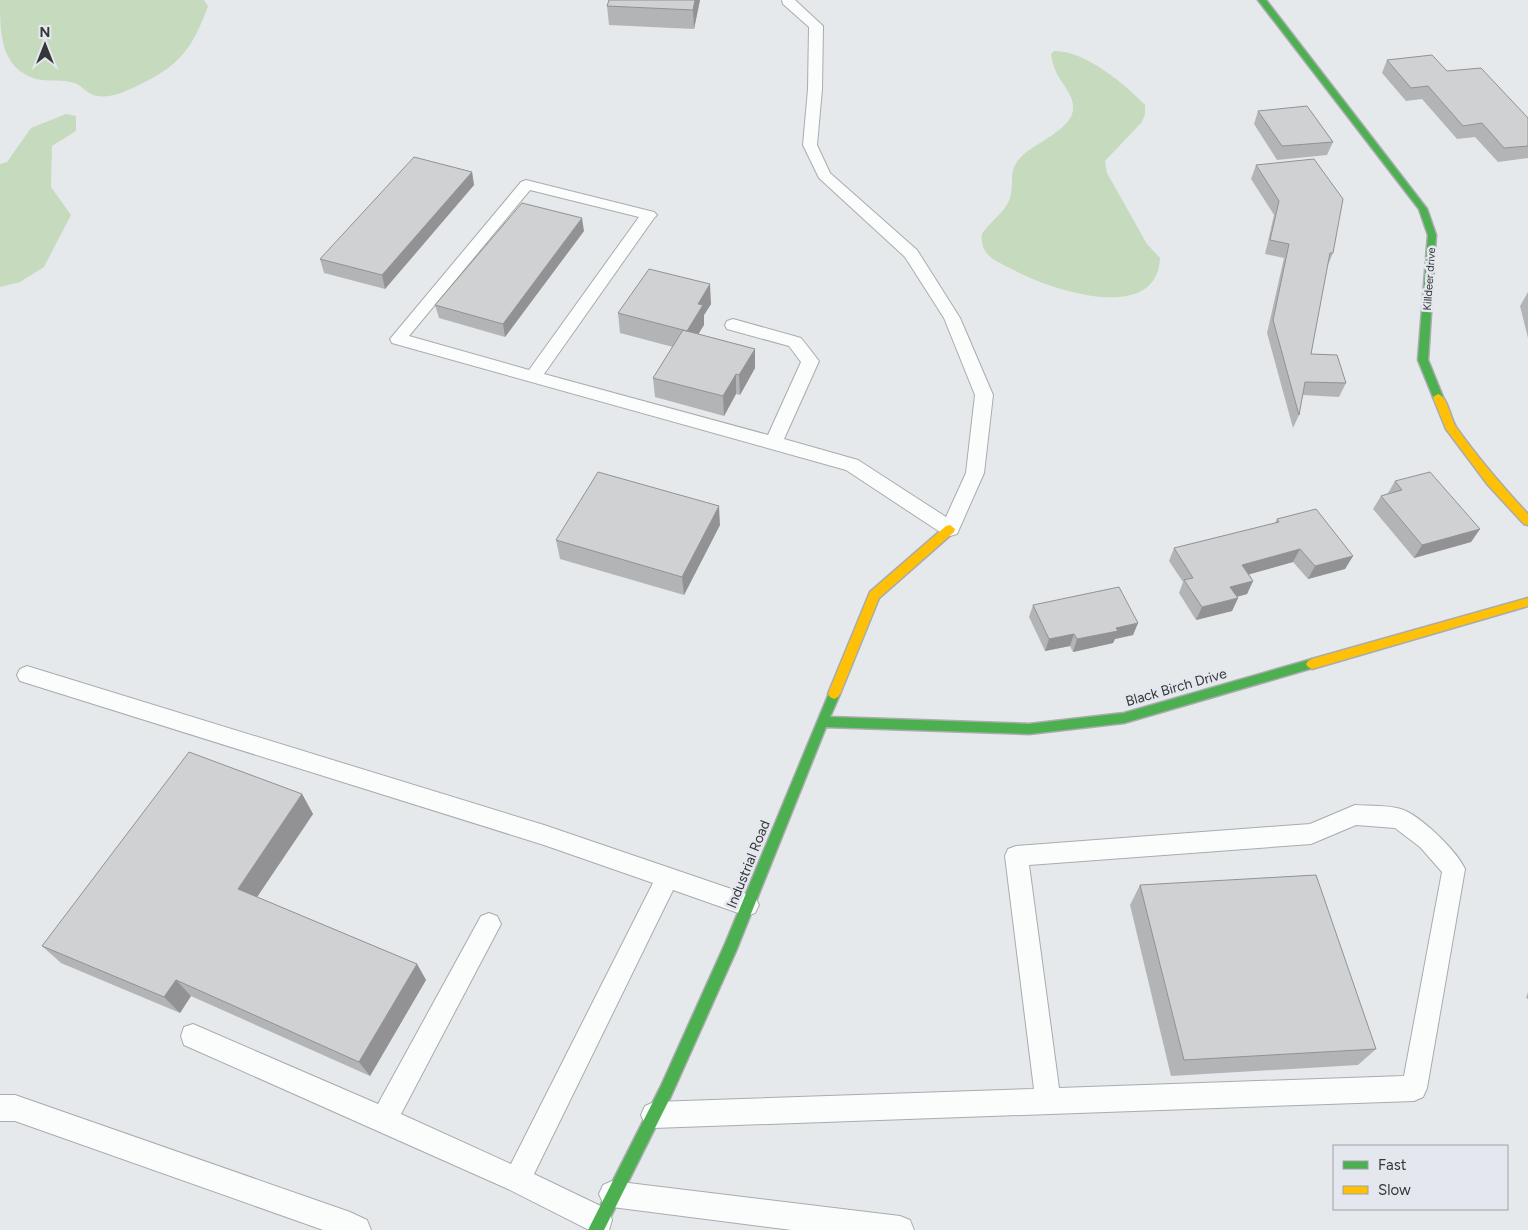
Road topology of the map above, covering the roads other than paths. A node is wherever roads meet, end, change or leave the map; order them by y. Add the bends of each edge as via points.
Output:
1 (1262, 0) edge
2 (788, 1) edge
3 (733, 325) dead end
4 (533, 377) junction
5 (773, 443) junction
6 (1528, 521) edge
7 (950, 529) junction
8 (1528, 602) edge
9 (27, 675) dead end
10 (822, 722) junction
11 (667, 878) junction
12 (747, 906) junction
13 (489, 924) dead end
14 (193, 1036) dead end
15 (1048, 1101) junction
16 (0, 1108) edge
17 (654, 1115) junction
18 (384, 1120) junction
19 (517, 1180) junction
20 (612, 1194) junction
21 (597, 1225) edge
22 (356, 1230) edge
23 (900, 1230) edge

1 - 6 street, Killdeer drive via 1423,209 1432,235 1423,360 1450,426 1492,482
2 - 7 lane via 816,26 810,145 824,175 911,254 952,318 984,395 975,473
3 - 5 lane via 795,342 810,361
4 - 4 lane via 398,339 526,186 649,215
4 - 5 lane
5 - 7 lane via 852,465
7 - 10 street, Industrial Road via 874,595
8 - 10 street, Black Birch Drive via 1124,718 1029,729
9 - 11 lane via 544,835
10 - 12 street, Industrial Road
11 - 12 lane
11 - 19 lane
12 - 17 street, Industrial Road
13 - 18 lane
14 - 18 lane
15 - 15 lane via 1414,1088 1454,869 1428,840 1399,818 1355,815 1311,834 1016,856
15 - 17 lane
16 - 22 lane via 15,1108
17 - 20 street, Industrial Road
18 - 19 lane
19 - 21 lane
20 - 21 street, Industrial Road
20 - 23 lane

